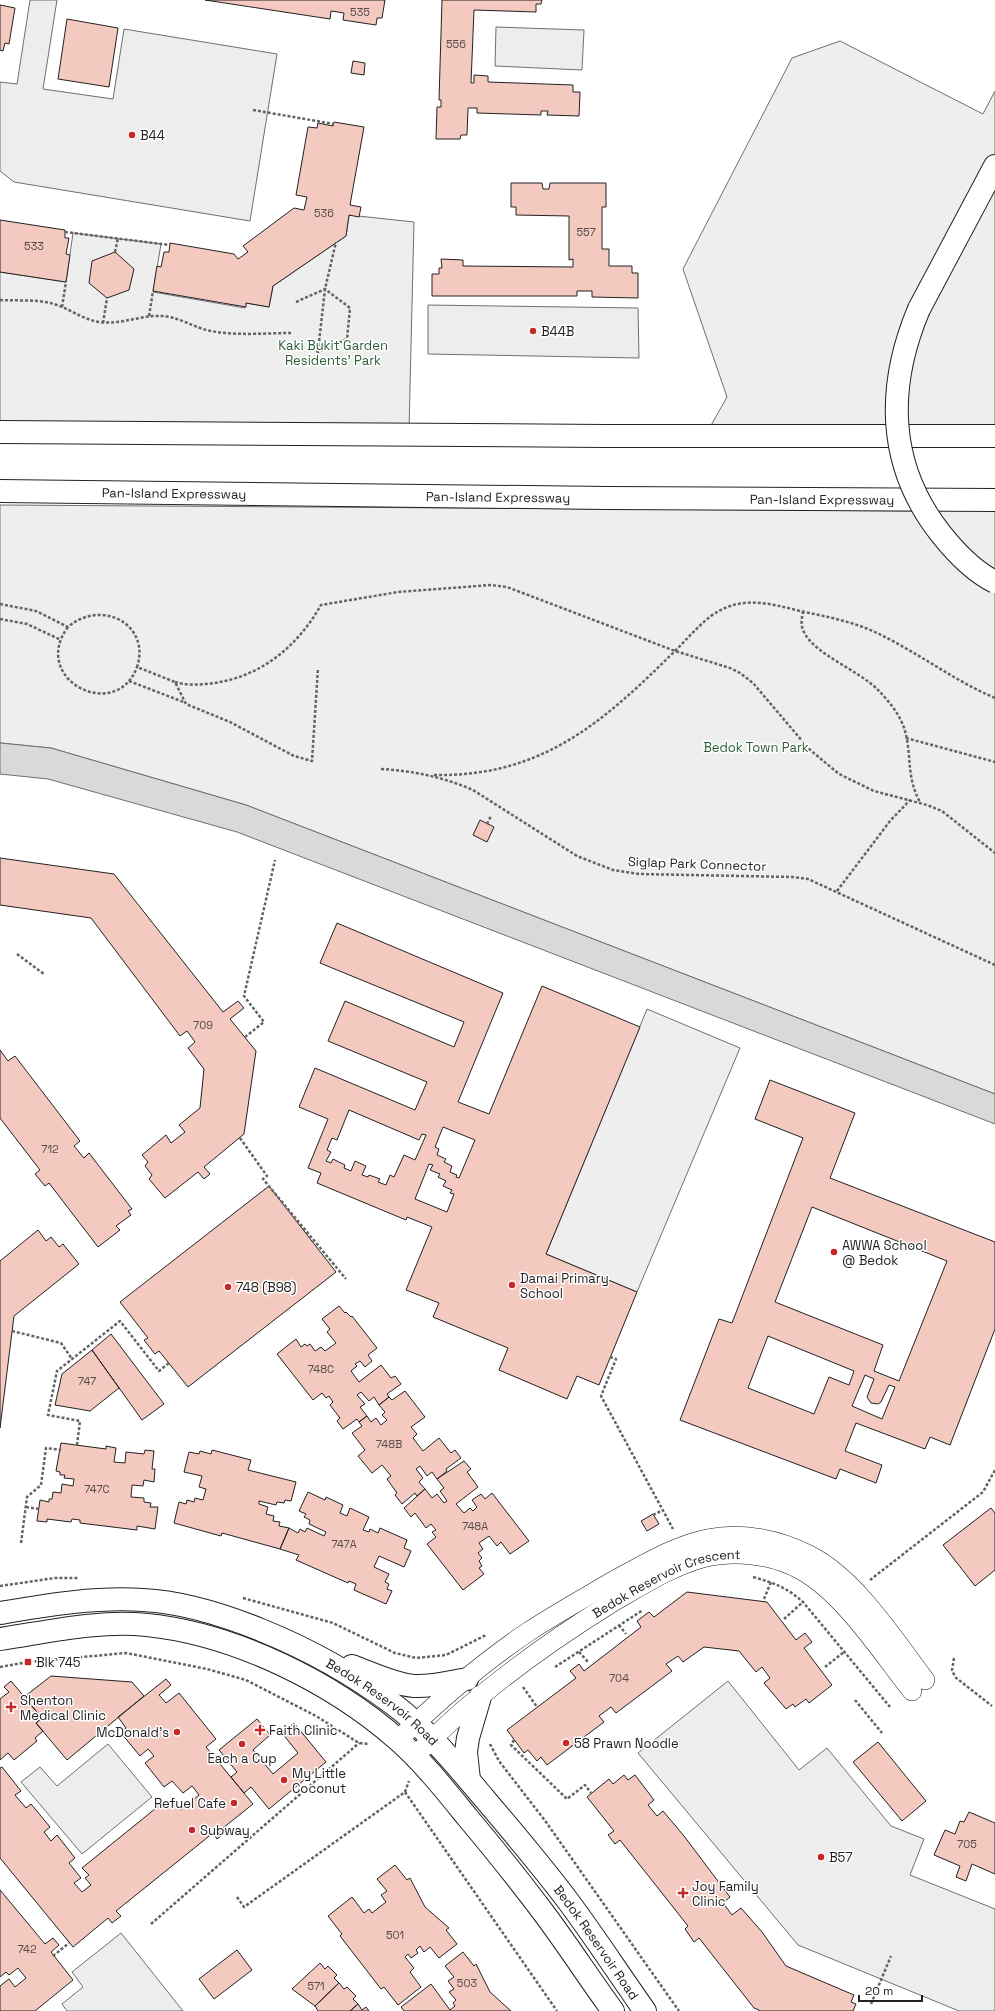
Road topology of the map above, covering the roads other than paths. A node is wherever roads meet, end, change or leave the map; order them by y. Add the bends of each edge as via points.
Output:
1 (995, 166) edge
2 (0, 432) edge
3 (995, 436) edge
4 (0, 491) edge
5 (995, 500) edge
6 (995, 582) edge
7 (0, 1612) edge
8 (0, 1639) edge
9 (305, 1650) junction
10 (467, 1679) junction
11 (480, 1697) junction
12 (416, 1723) junction
13 (432, 1738) junction
14 (398, 1740) junction
15 (415, 1756) junction
16 (469, 1780) junction
17 (613, 2011) edge
18 (645, 2011) edge

1 - 6 main road, bridge via 919,309 903,355 897,392 898,437 904,469 923,509 946,541 968,563
2 - 3 main road
4 - 5 main road, Pan-Island Expressway
7 - 9 main road, Bedok Reservoir Road via 70,1602 144,1600 197,1608 252,1626
8 - 14 main road, Bedok Reservoir Road via 111,1624 146,1625 206,1637 236,1646 292,1670 358,1710
9 - 10 main road via 395,1682 414,1686
9 - 12 main road, Bedok Reservoir Road via 369,1687
10 - 11 street, Bedok Reservoir Crescent via 528,1632 633,1570 684,1546 721,1537 747,1537 797,1549 817,1559 850,1586 891,1636 918,1685 821,1583 781,1562 735,1554 691,1562 627,1594 540,1649
10 - 12 street, Bedok Reservoir Crescent
11 - 13 street, Bedok Reservoir Crescent
11 - 16 main road via 466,1752
12 - 13 main road, Bedok Reservoir Road
12 - 14 street, Bedok Reservoir Crescent
13 - 15 street, Bedok Reservoir Crescent
13 - 16 main road, Bedok Reservoir Road
14 - 15 main road, Bedok Reservoir Road
15 - 17 main road, Bedok Reservoir Road via 544,1913
16 - 18 main road, Bedok Reservoir Road via 566,1898

